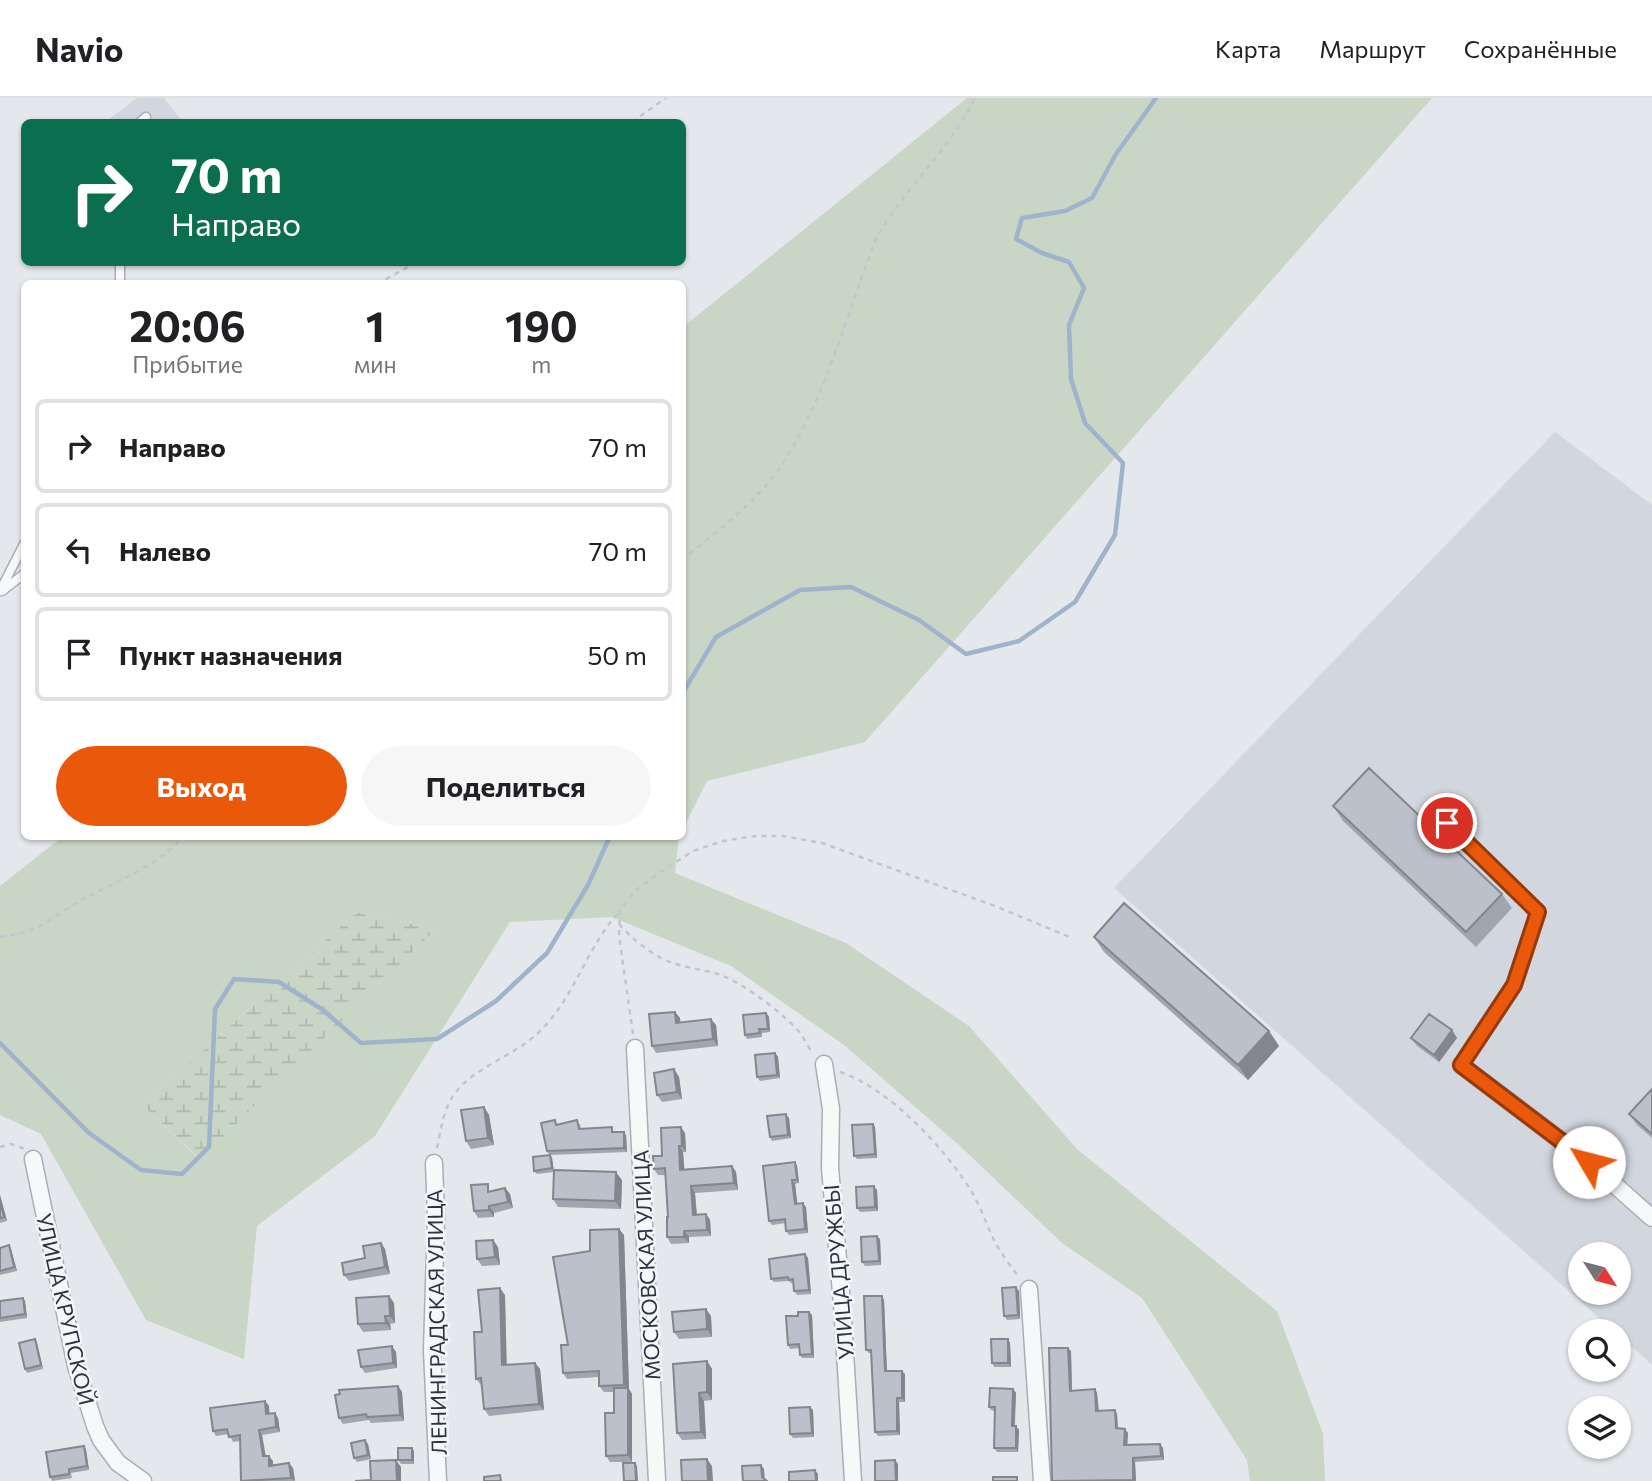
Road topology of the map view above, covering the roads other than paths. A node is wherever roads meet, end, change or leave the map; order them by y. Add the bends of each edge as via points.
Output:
1 (21, 550) edge
2 (21, 576) edge
3 (0, 592) edge
4 (1447, 823) dead end
5 (635, 1048) road end
6 (824, 1064) dead end
7 (1461, 1065) joint
8 (33, 1159) road end
9 (434, 1163) road end
10 (1652, 1219) edge
11 (1029, 1289) dead end
12 (143, 1481) edge
13 (438, 1481) edge
14 (657, 1481) edge
15 (853, 1481) edge
16 (1042, 1481) edge

1 - 3 lane
2 - 3 lane
4 - 7 lane via 1538,912 1514,985
5 - 14 street, МОСКОВСКАЯ УЛИЦА
6 - 15 street, УЛИЦА ДРУЖБЫ via 831,1109 830,1168
7 - 10 street via 1589,1162
8 - 12 street, УЛИЦА КРУПСКОЙ via 76,1366 95,1426 118,1463
9 - 13 street, ЛЕНИНГРАДСКАЯ УЛИЦА via 432,1350
11 - 16 street

